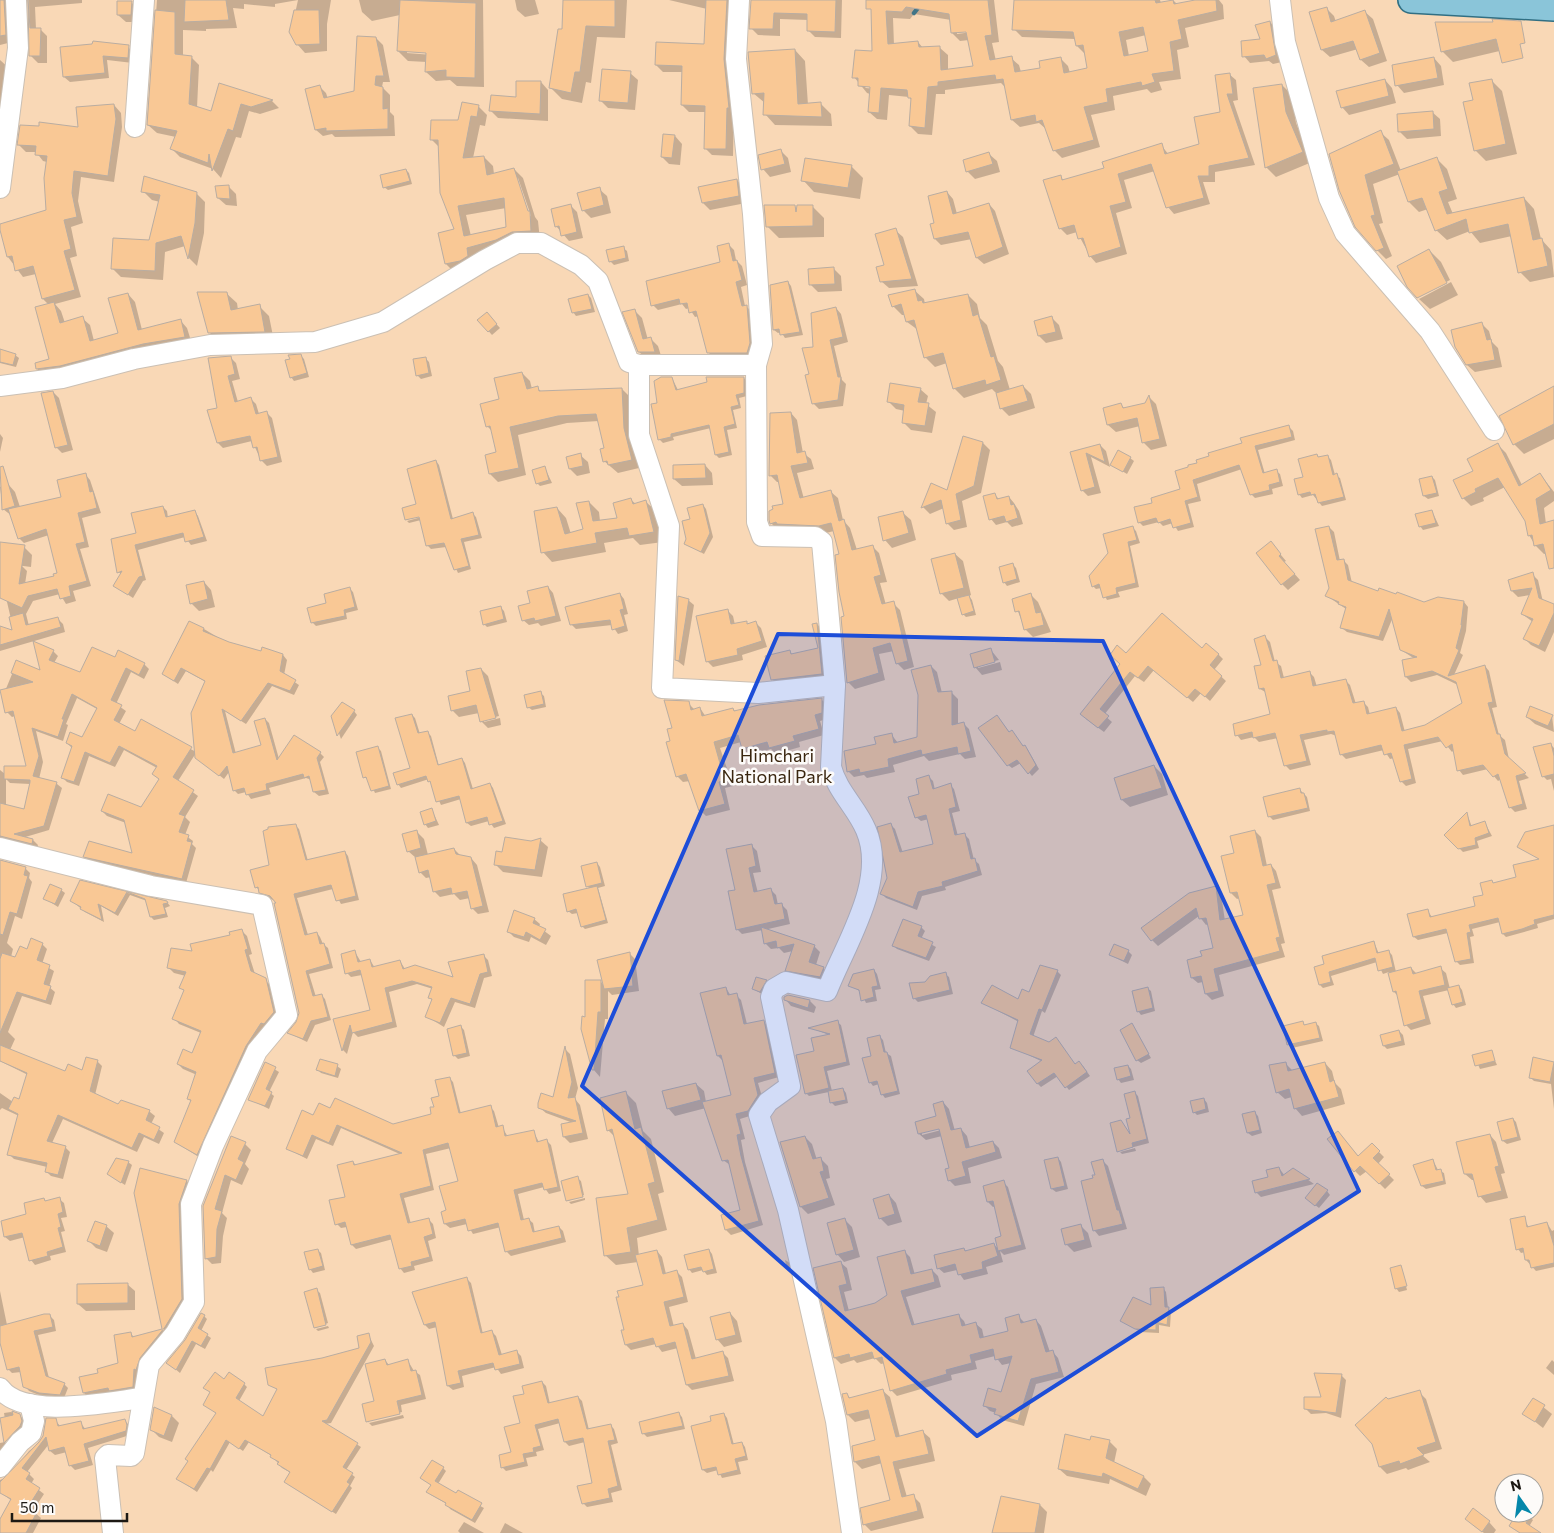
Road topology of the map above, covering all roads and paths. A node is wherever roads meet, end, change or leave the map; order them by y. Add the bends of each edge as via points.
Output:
1 (16, 0) edge
2 (144, 0) edge
3 (738, 0) edge
4 (1280, 0) edge
5 (1411, 0) edge
6 (1554, 8) edge
7 (135, 127) dead end
8 (0, 188) edge
9 (639, 365) junction
10 (756, 366) junction
11 (0, 386) edge
12 (1494, 430) dead end
13 (835, 685) junction
14 (0, 848) edge
15 (0, 1388) edge
16 (142, 1398) junction
17 (30, 1404) junction
18 (0, 1467) edge
19 (113, 1533) edge
20 (852, 1533) edge

1 - 8 street via 18,48
2 - 7 street
3 - 10 street via 736,59 754,214 762,344
4 - 12 street via 1285,42 1329,198 1345,233 1430,331
5 - 6 main road
9 - 10 street
9 - 11 street via 629,362 598,281 593,276 581,265 541,243 516,243 383,322 315,342 210,345 134,359 62,378
9 - 13 street via 639,435 669,526 662,688 758,693
10 - 13 street via 757,522 762,536 815,537 822,542
13 - 20 street via 831,767 834,778 866,828 870,840 871,890 828,991 786,982 774,989 771,997 790,1086 768,1102 759,1115 788,1210 834,1411
14 - 16 street via 151,886 262,905 287,1014 257,1052 213,1146 191,1204 194,1302 175,1334 149,1365
15 - 17 street via 6,1396
16 - 17 street via 63,1406
16 - 19 street via 134,1453 105,1458
17 - 18 street via 34,1421 31,1433

